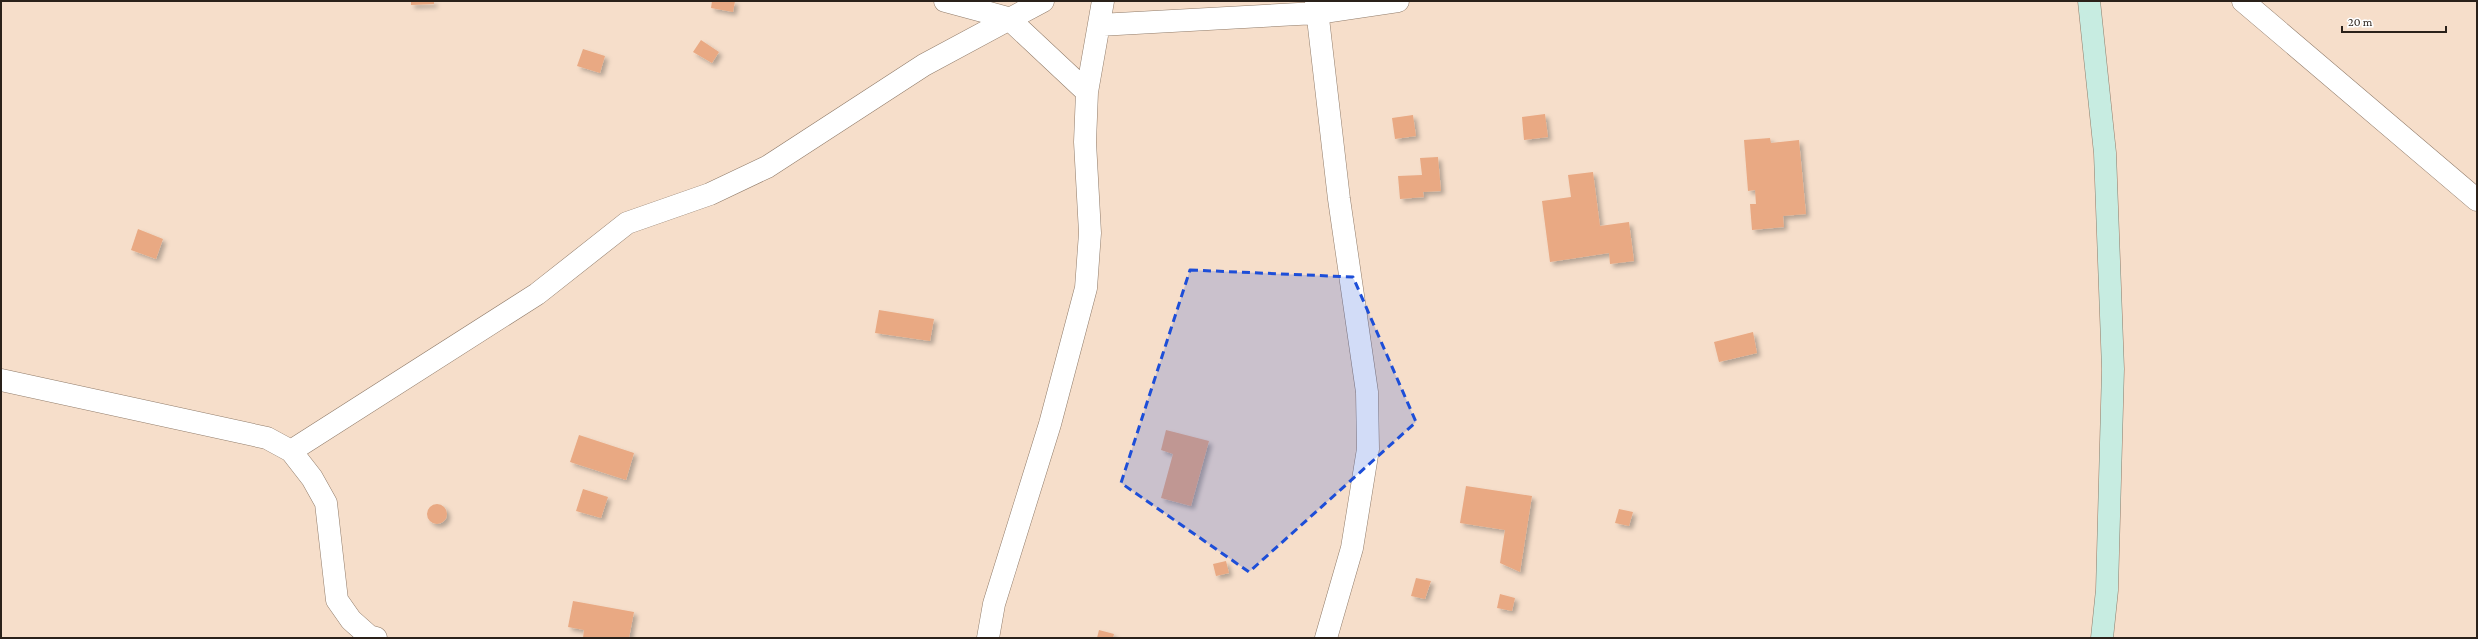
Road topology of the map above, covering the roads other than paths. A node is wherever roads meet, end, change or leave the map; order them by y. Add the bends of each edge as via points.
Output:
1 (945, 1) edge
2 (1044, 1) edge
3 (1103, 1) edge
4 (1398, 1) edge
5 (2089, 1) edge
6 (2243, 1) edge
7 (1317, 7) edge
8 (1008, 18) junction
9 (1098, 25) junction
10 (1087, 92) junction
11 (2477, 200) edge
12 (1, 380) edge
13 (291, 451) junction
14 (376, 638) edge
15 (988, 638) edge
16 (1326, 638) edge
17 (2102, 638) edge

1 - 8 street
2 - 8 street
3 - 9 street
4 - 7 street
5 - 17 street via 2105,153 2113,369 2106,590
6 - 11 street
7 - 9 street
7 - 16 street via 1340,207 1367,406 1368,449 1352,548
8 - 10 street
8 - 13 street via 924,65 766,167 710,194 627,223 537,294
9 - 10 street
10 - 15 street via 1085,142 1090,233 1086,288 1050,424 994,604
12 - 13 street via 267,438
13 - 14 street via 312,478 326,503 337,600 352,620 369,636

